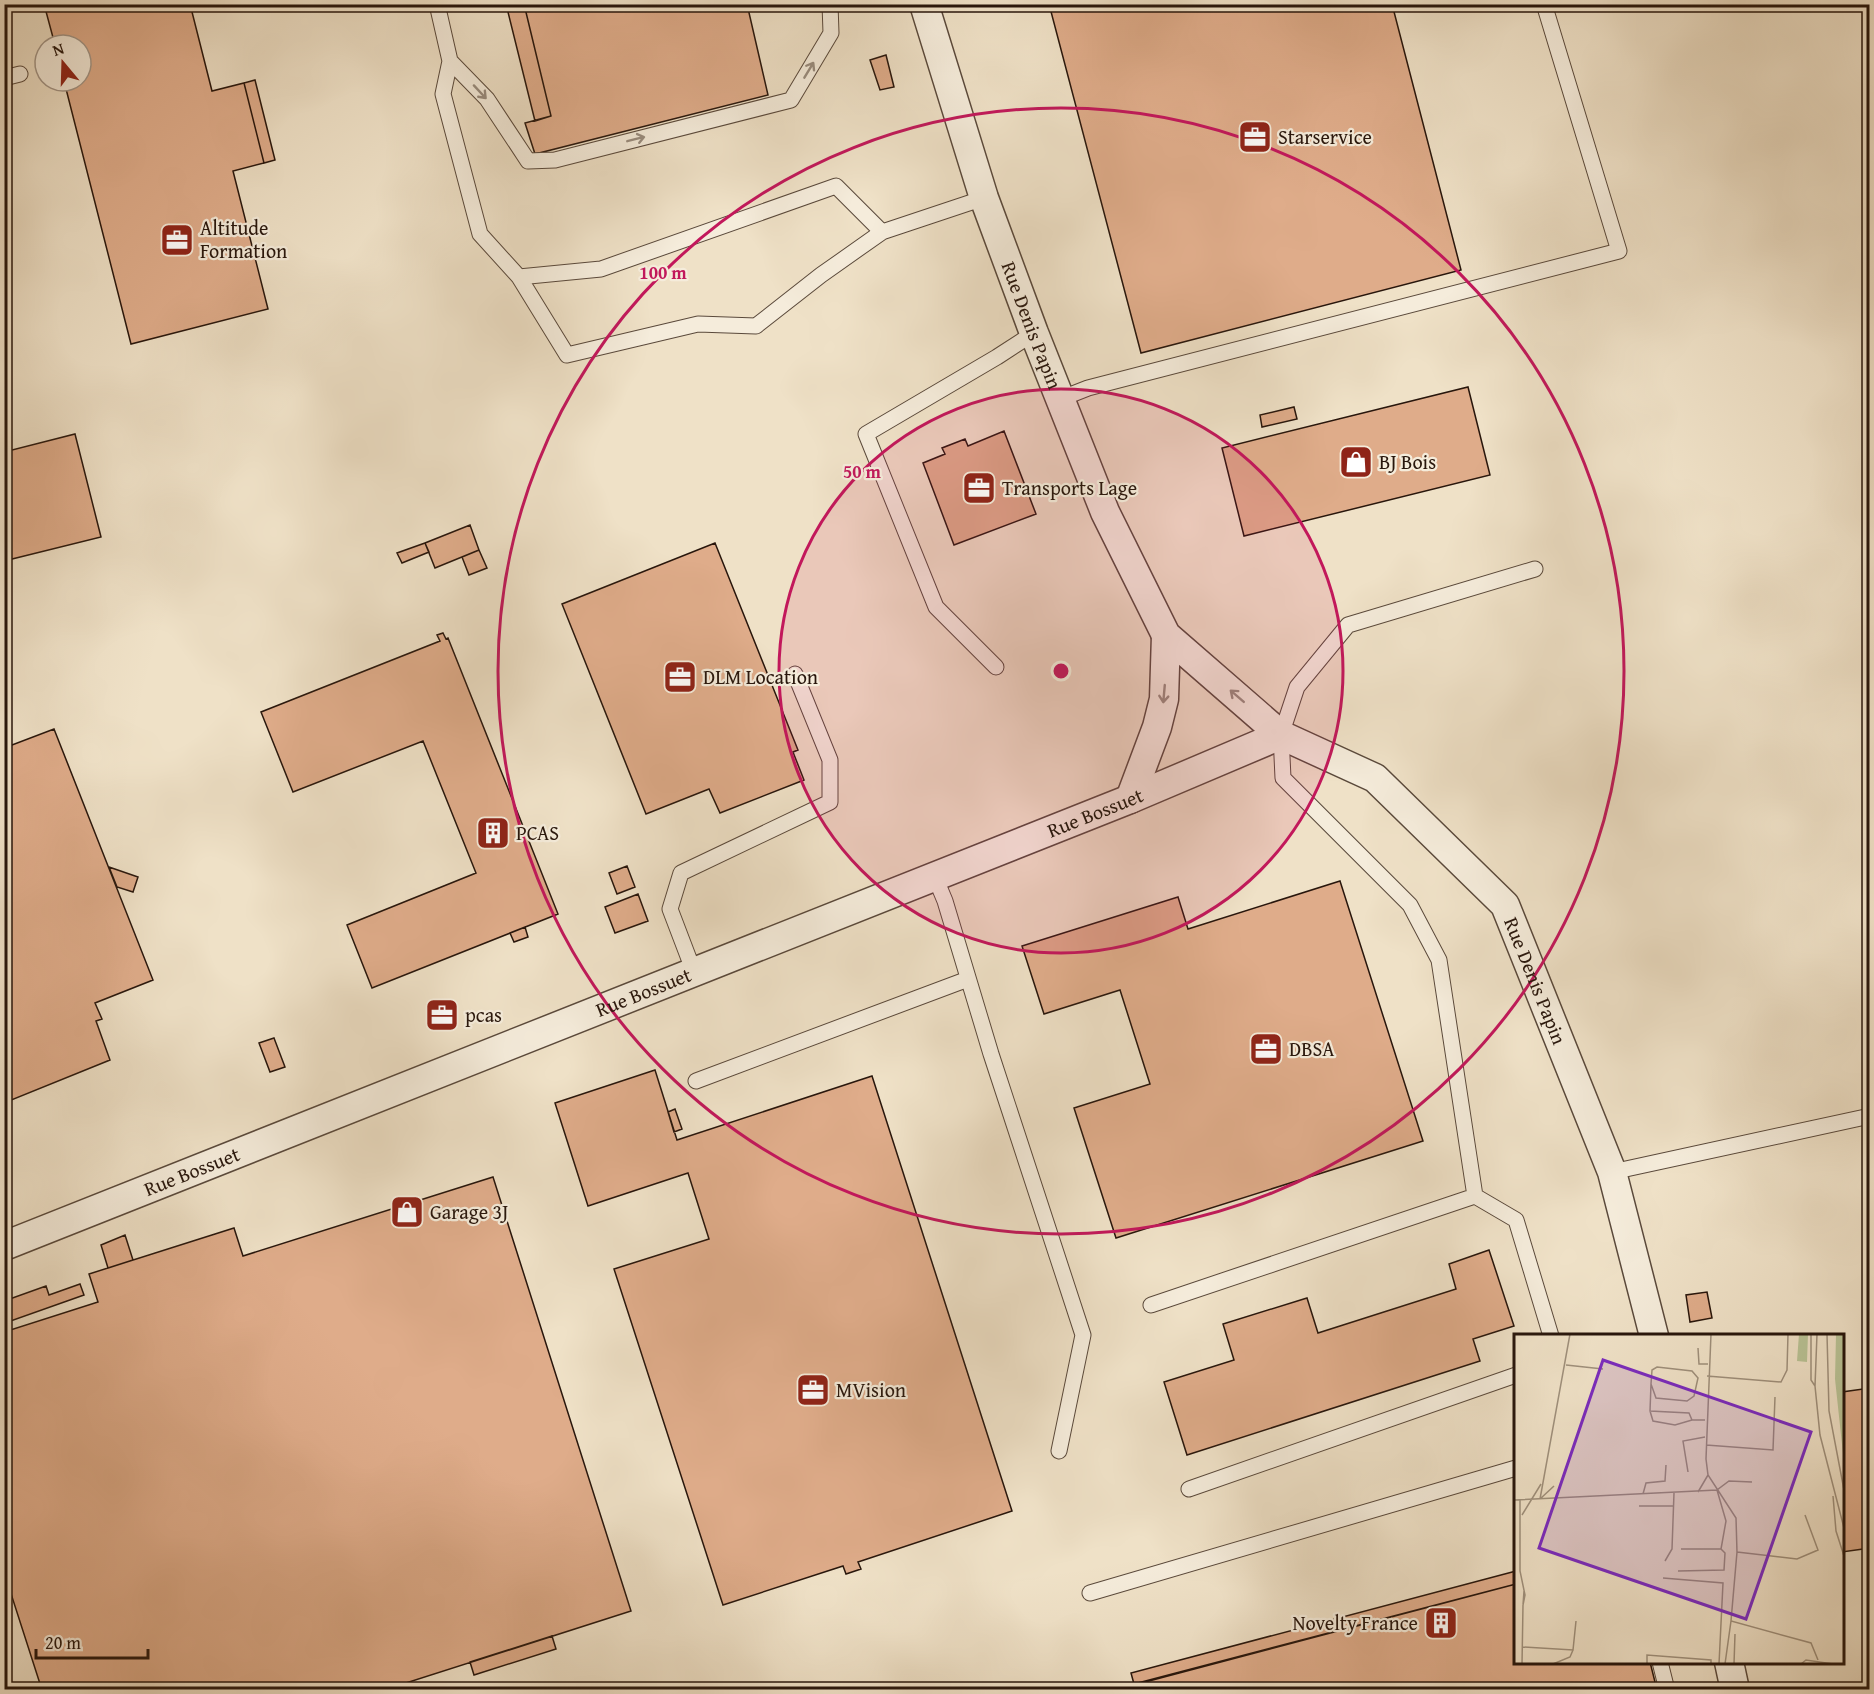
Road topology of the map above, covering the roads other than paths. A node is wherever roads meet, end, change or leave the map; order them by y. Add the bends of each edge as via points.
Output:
1 (437, 4) edge
2 (830, 4) edge
3 (924, 4) edge
4 (1544, 4) edge
5 (450, 61) junction
6 (984, 198) junction
7 (882, 232) junction
8 (519, 277) junction
9 (1034, 333) junction
10 (1060, 399) junction
11 (1535, 569) dead end
12 (1166, 635) junction
13 (996, 667) dead end
14 (795, 674) dead end
15 (1281, 735) junction
16 (1130, 799) junction
17 (935, 877) junction
18 (694, 972) junction
19 (968, 980) junction
20 (696, 1081) dead end
21 (1869, 1116) edge
22 (1612, 1172) junction
23 (1475, 1196) junction
24 (4, 1246) edge
25 (1151, 1305) dead end
26 (1551, 1334) edge
27 (1654, 1334) edge
28 (1514, 1375) edge
29 (1059, 1451) dead end
30 (1514, 1468) edge
31 (1189, 1489) dead end
32 (1090, 1593) dead end
33 (1661, 1664) edge
34 (1730, 1664) edge
35 (1667, 1689) edge
36 (1736, 1689) edge

1 - 5 lane
5 -> 2 lane via 487,99 528,161 555,160 791,100 831,33
3 - 6 street, Rue Denis Papin
4 - 10 lane via 1619,251 1088,388
5 - 8 lane via 443,94 480,234
6 - 7 lane
6 - 9 street, Rue Denis Papin
7 - 8 lane via 836,186 601,269
7 - 8 lane via 756,326 698,324 567,355
9 - 10 street, Rue Denis Papin
9 - 13 lane via 866,434 936,607
10 - 12 street, Rue Denis Papin via 1105,512
11 - 15 lane via 1348,625 1297,687
15 -> 12 street, Rue Denis Papin
12 -> 16 street, Rue Denis Papin via 1164,699
14 - 18 lane via 830,760 830,802 681,873 669,909
15 - 16 street, Rue Bossuet
15 - 22 street, Rue Denis Papin via 1375,778 1505,904
15 - 23 lane via 1283,778 1410,905 1439,960
16 - 17 street, Rue Bossuet
17 - 18 street, Rue Bossuet
17 - 19 lane
18 - 24 street, Rue Bossuet
19 - 20 lane
19 - 29 lane via 1083,1335
21 - 22 lane
22 - 27 street, Rue Denis Papin
23 - 25 lane
23 - 26 lane via 1516,1220
28 - 31 lane
30 - 32 lane
33 - 35 lane
34 - 36 street

